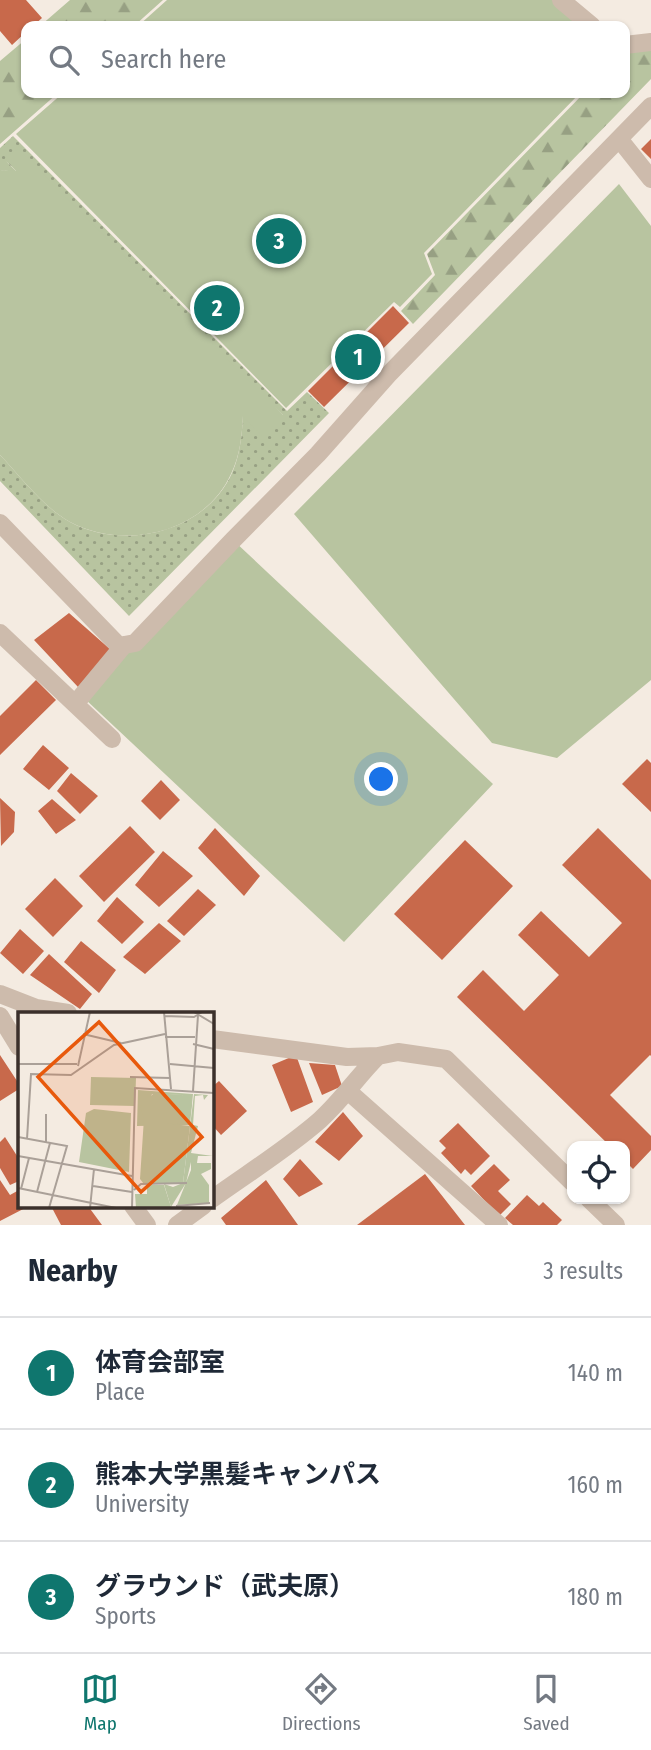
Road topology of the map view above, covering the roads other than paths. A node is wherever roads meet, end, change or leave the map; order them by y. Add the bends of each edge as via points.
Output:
1 (561, 0) edge
2 (586, 21) edge
3 (651, 42) edge
4 (630, 44) edge
5 (651, 106) edge
6 (620, 140) junction
7 (651, 179) edge
8 (0, 523) edge
9 (0, 633) edge
10 (124, 645) junction
11 (75, 704) junction
12 (111, 739) dead end
13 (0, 994) edge
14 (62, 1012) edge
15 (0, 1016) edge
16 (214, 1040) edge
17 (18, 1045) edge
18 (377, 1056) junction
19 (349, 1092) junction
20 (567, 1177) edge
21 (214, 1198) edge
22 (594, 1204) edge
23 (134, 1208) edge
24 (200, 1208) edge
25 (147, 1225) edge
26 (177, 1225) edge
27 (499, 1225) edge
28 (616, 1225) edge

1 - 2 street
3 - 4 street
5 - 6 street
6 - 7 street
6 - 10 street via 388,375 135,643
8 - 10 street via 119,646
9 - 11 street
10 - 11 street
11 - 12 street
13 - 14 street
15 - 17 street
16 - 18 street via 347,1057
18 - 19 street
18 - 20 street via 398,1052 446,1059
19 - 21 street via 319,1121
19 - 27 street
22 - 28 street
23 - 25 street
24 - 26 street

